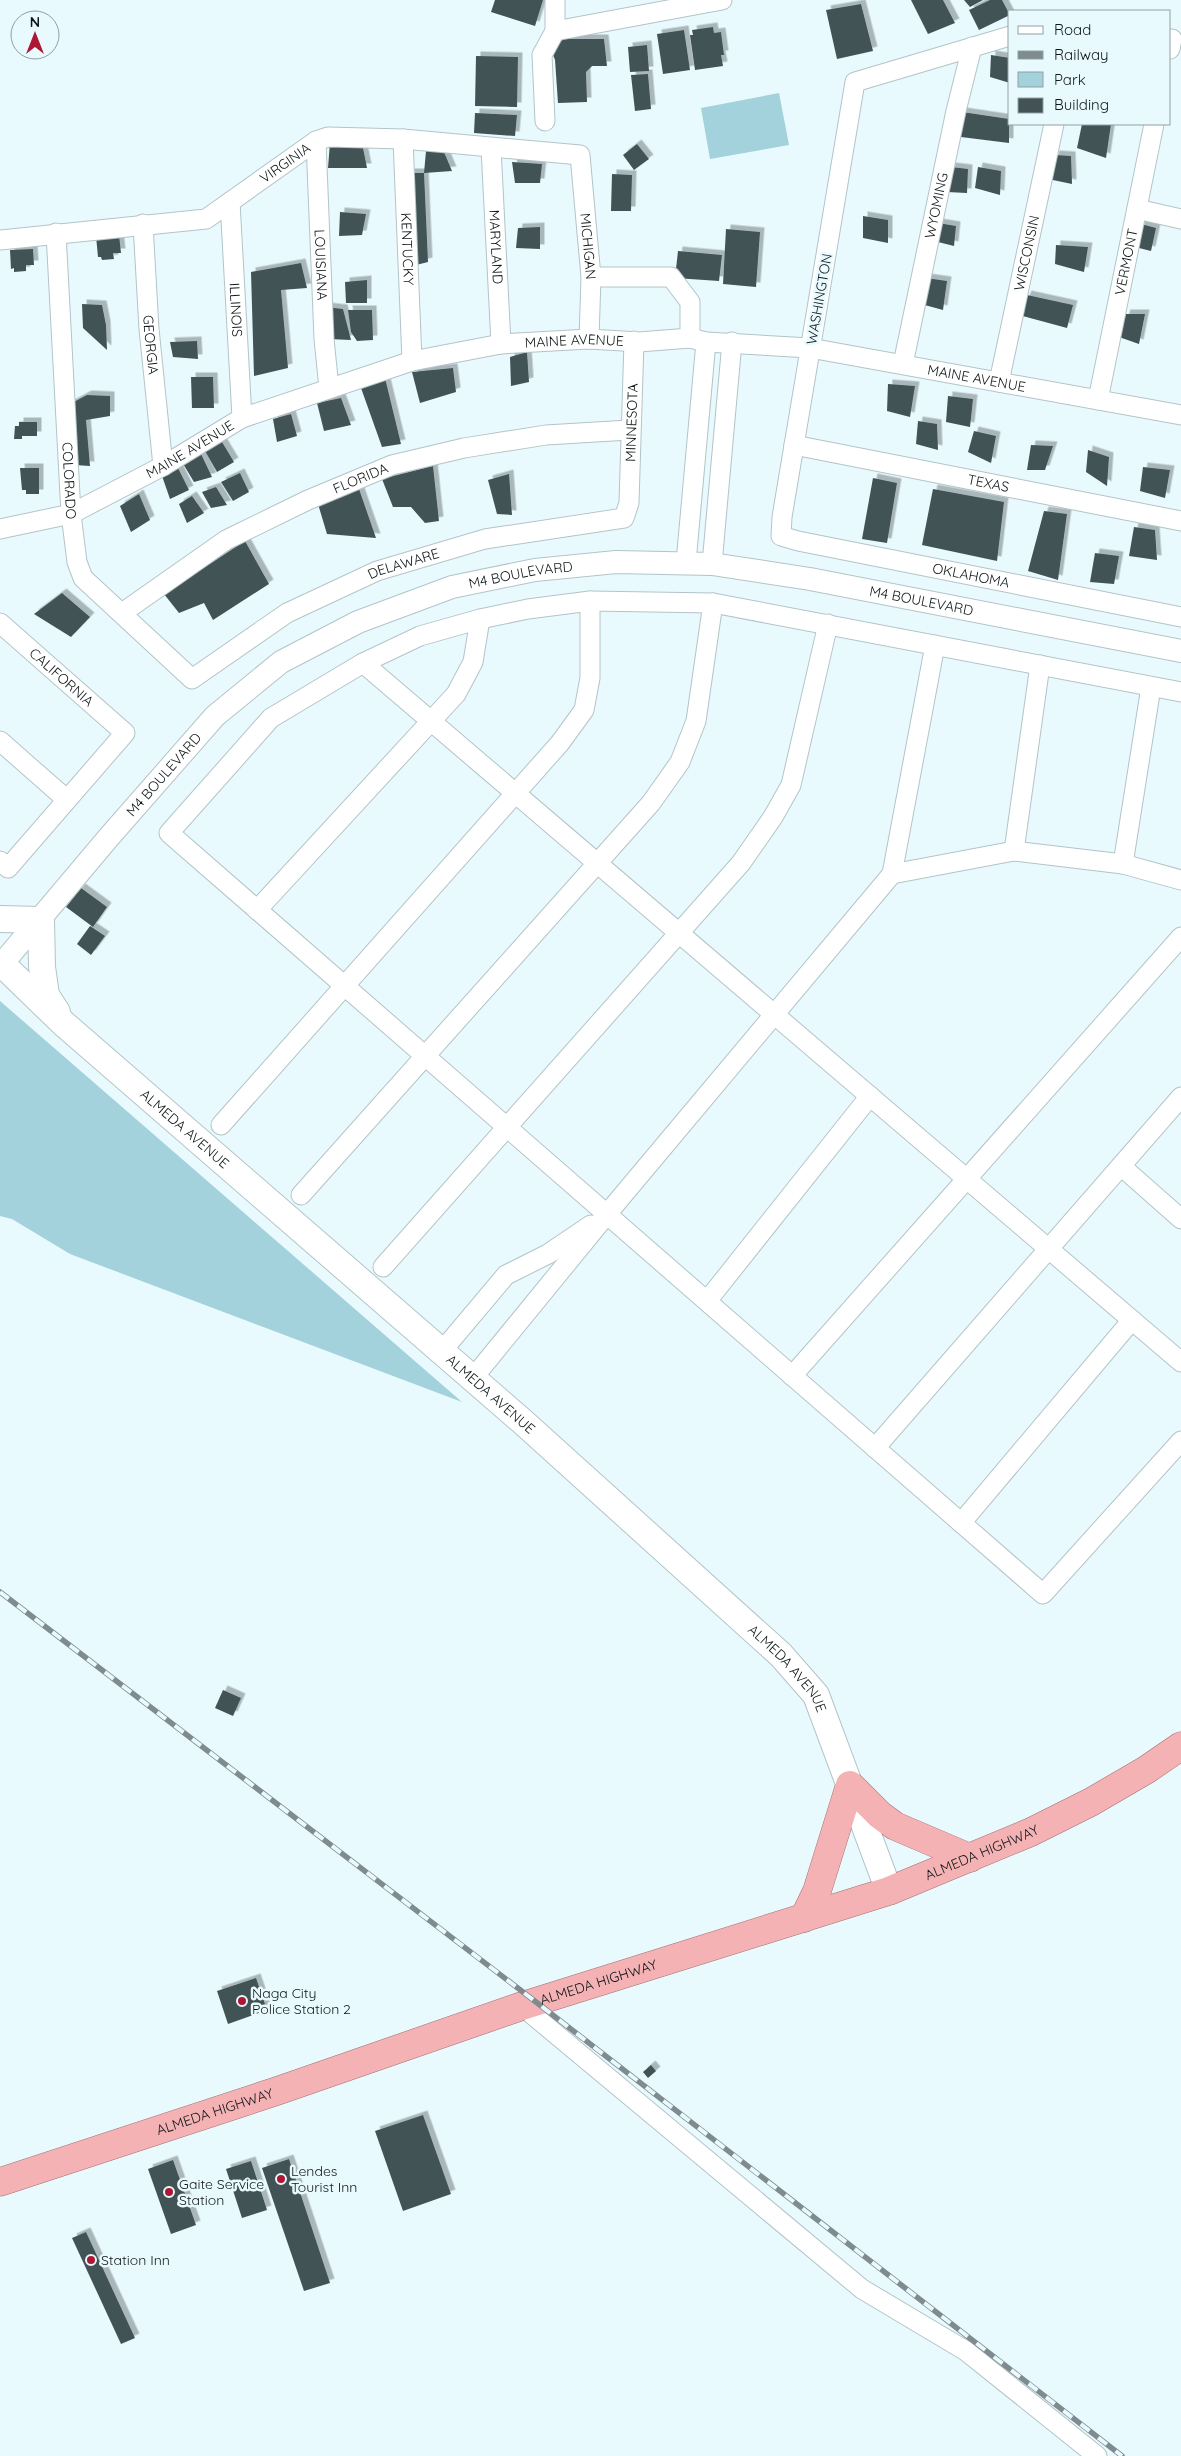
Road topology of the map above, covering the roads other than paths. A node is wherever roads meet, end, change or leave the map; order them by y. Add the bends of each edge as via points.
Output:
1 (555, 0) edge
2 (722, 0) edge
3 (555, 31) junction
4 (1008, 37) edge
5 (972, 47) junction
6 (545, 121) dead end
7 (1054, 125) edge
8 (1154, 125) edge
9 (402, 138) junction
10 (316, 141) junction
11 (491, 148) junction
12 (580, 155) joint
13 (230, 202) junction
14 (1137, 209) junction
15 (1181, 219) edge
16 (144, 224) junction
17 (56, 233) junction
18 (0, 240) edge
19 (591, 277) junction
20 (588, 339) junction
21 (698, 340) junction
22 (634, 341) junction
23 (732, 342) junction
24 (501, 344) junction
25 (810, 348) junction
26 (412, 360) junction
27 (903, 364) junction
28 (999, 382) junction
29 (329, 388) junction
30 (1098, 400) junction
31 (1181, 415) edge
32 (242, 418) junction
33 (629, 430) junction
34 (794, 444) junction
35 (163, 466) junction
36 (629, 503) joint
37 (71, 514) junction
38 (782, 517) joint
39 (1181, 521) edge
40 (0, 529) edge
41 (686, 562) junction
42 (712, 564) junction
43 (590, 601) junction
44 (713, 602) junction
45 (122, 613) junction
46 (1181, 617) edge
47 (480, 619) junction
48 (0, 622) edge
49 (828, 624) junction
50 (935, 645) junction
51 (1181, 651) edge
52 (363, 663) junction
53 (1040, 665) junction
54 (192, 679) joint
55 (1151, 686) junction
56 (1181, 692) edge
57 (431, 721) junction
58 (0, 741) edge
59 (515, 793) junction
60 (66, 800) junction
61 (1014, 851) junction
62 (597, 863) junction
63 (4, 864) edge
64 (1123, 864) junction
65 (892, 874) junction
66 (1181, 880) edge
67 (257, 910) junction
68 (0, 919) edge
69 (41, 920) junction
70 (678, 933) junction
71 (1181, 937) edge
72 (1, 963) edge
73 (345, 986) junction
74 (774, 1014) junction
75 (64, 1024) junction
76 (425, 1056) junction
77 (870, 1096) junction
78 (1181, 1098) edge
79 (221, 1125) dead end
80 (507, 1127) junction
81 (1121, 1166) junction
82 (967, 1179) junction
83 (301, 1195) dead end
84 (607, 1214) junction
85 (1181, 1219) edge
86 (1049, 1249) junction
87 (383, 1267) dead end
88 (706, 1301) junction
89 (1132, 1320) junction
90 (442, 1351) junction
91 (1181, 1362) edge
92 (792, 1376) junction
93 (473, 1378) junction
94 (1181, 1441) edge
95 (875, 1448) junction
96 (961, 1523) junction
97 (1181, 1746) edge
98 (850, 1785) junction
99 (970, 1858) junction
100 (889, 1891) junction
101 (804, 1918) junction
102 (522, 2006) junction
103 (0, 2182) edge
104 (1097, 2456) edge

1 - 3 street
2 - 3 street
3 - 6 street via 542,54
4 - 5 street
5 - 25 street, WASHINGTON via 855,82
5 - 27 street, WYOMING
7 - 28 street, WISCONSIN
8 - 14 street, VERMONT
9 - 10 street, VIRGINIA via 328,137
9 - 11 street, VIRGINIA
9 - 26 street, KENTUCKY
10 - 13 street, VIRGINIA
10 - 29 street, LOUISIANA
11 - 12 street, VIRGINIA
11 - 24 street, MARYLAND
12 - 19 street, MICHIGAN
13 - 16 street, VIRGINIA via 206,219
13 - 32 street, ILLINOIS
14 - 15 street
14 - 30 street, VERMONT
16 - 17 street, VIRGINIA
16 - 35 street, GEORGIA via 149,329
17 - 18 street, VIRGINIA
17 - 37 street, COLORADO
19 - 20 street, MICHIGAN
19 - 21 street via 671,277 690,302
20 - 22 street, MAINE AVENUE
20 - 24 street, MAINE AVENUE
21 - 22 street, MAINE AVENUE
21 - 23 street, MAINE AVENUE
21 - 41 street
22 - 33 street, MINNESOTA
23 - 25 street, MAINE AVENUE
23 - 42 street
24 - 26 street, MAINE AVENUE
25 - 27 street, MAINE AVENUE
25 - 34 street, WASHINGTON
26 - 29 street, MAINE AVENUE
27 - 28 street, MAINE AVENUE
28 - 30 street, MAINE AVENUE
29 - 32 street, MAINE AVENUE
30 - 31 street, MAINE AVENUE
32 - 35 street, MAINE AVENUE
33 - 36 street, MINNESOTA
33 - 45 street, FLORIDA via 546,435 464,448 392,465 308,500 226,540
34 - 38 street, WASHINGTON
34 - 39 street, TEXAS
35 - 37 street, MAINE AVENUE
36 - 54 street, DELAWARE via 624,518 485,539 377,571 287,612
37 - 40 street, MAINE AVENUE
37 - 45 street, COLORADO via 77,562 83,578
38 - 46 street, OKLAHOMA via 781,536 798,541
41 - 42 street, M4 BOULEVARD
41 - 69 street, M4 BOULEVARD via 616,562 535,570 452,587 358,622 281,662 215,716
42 - 51 street, M4 BOULEVARD via 810,579
43 - 44 street
43 - 47 street
43 - 59 street via 590,678 584,710 560,743
44 - 49 street
44 - 62 street via 696,721 680,762 651,803
45 - 54 street, COLORADO
47 - 52 street via 420,636
47 - 57 street via 473,662 456,694
48 - 60 street, CALIFORNIA via 125,733
49 - 50 street
49 - 70 street via 791,785 740,863
50 - 53 street
50 - 65 street
52 - 57 street
52 - 67 street via 271,718 169,833
53 - 55 street
53 - 61 street
55 - 56 street
55 - 64 street
57 - 59 street
57 - 67 street
58 - 60 street
59 - 62 street
59 - 73 street
60 - 63 street
61 - 64 street
61 - 65 street
62 - 70 street
62 - 76 street
64 - 66 street
65 - 74 street
67 - 73 street
68 - 69 main road
69 - 72 street, M4 BOULEVARD
69 - 75 main road via 46,995
70 - 74 street
70 - 80 street
71 - 82 street
72 - 75 main road, ALMEDA AVENUE
73 - 76 street
73 - 79 street
74 - 77 street
74 - 84 street
75 - 90 main road, ALMEDA AVENUE
76 - 80 street
76 - 83 street
77 - 82 street
77 - 88 street
78 - 81 street
80 - 84 street
80 - 87 street
81 - 85 street
81 - 86 street
82 - 86 street
82 - 92 street
84 - 88 street
84 - 90 street via 548,1254 506,1275
84 - 93 street
86 - 89 street
86 - 95 street
88 - 92 street
89 - 91 street
89 - 96 street
90 - 93 main road, ALMEDA AVENUE
92 - 95 street
93 - 98 main road, ALMEDA AVENUE via 781,1655 816,1695
94 - 96 street via 1043,1594
95 - 96 street
97 - 99 highway, ALMEDA HIGHWAY via 1091,1802
98 - 99 highway via 895,1826
98 - 100 main road, ALMEDA AVENUE
98 - 101 highway via 817,1891
99 - 100 highway, ALMEDA HIGHWAY
100 - 101 highway, ALMEDA HIGHWAY
101 - 102 highway, ALMEDA HIGHWAY
102 - 103 highway, ALMEDA HIGHWAY via 277,2092
102 - 104 street via 862,2289 966,2351

